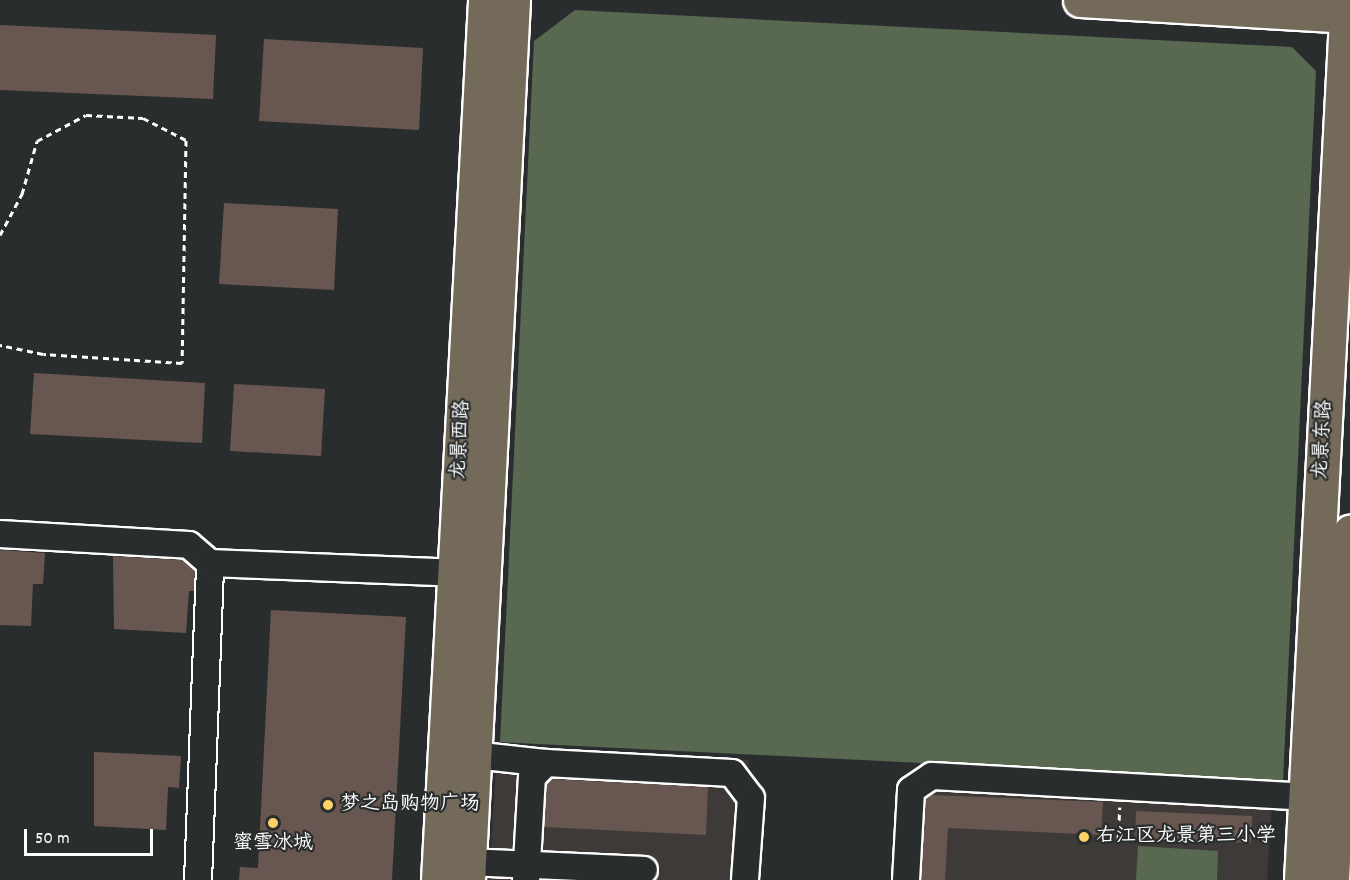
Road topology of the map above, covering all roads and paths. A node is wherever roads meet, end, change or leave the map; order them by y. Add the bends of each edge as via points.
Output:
1 (485, 0) edge
2 (513, 0) edge
3 (1080, 0) edge
4 (1348, 10) edge
5 (0, 235) edge
6 (0, 345) edge
7 (1350, 531) edge
8 (0, 534) edge
9 (210, 563) junction
10 (455, 573) junction
11 (474, 755) junction
12 (546, 763) junction
13 (1122, 787) junction
14 (1305, 797) junction
15 (1118, 841) dead end
16 (644, 870) dead end
17 (468, 871) edge
18 (526, 872) edge
19 (198, 880) edge
20 (438, 880) edge
21 (745, 880) edge
22 (906, 880) edge
23 (1301, 880) edge
24 (1332, 880) edge

1 - 10 main road, 龙景西路
2 - 11 main road, 龙景西路
3 - 4 main road
4 - 14 main road, 龙景东路
5 - 6 path via 22,194 37,141 86,115 143,118 186,140 182,363 43,354
7 - 24 main road
8 - 9 lane via 189,545
9 - 10 lane
9 - 19 lane
10 - 20 main road, 龙景西路
11 - 12 lane
11 - 17 main road, 龙景西路
12 - 18 lane via 532,777
12 - 21 lane via 732,773 751,798
13 - 14 lane
13 - 15 path
13 - 22 lane via 932,776 911,790
14 - 23 main road, 龙景东路
16 - 18 lane
17 - 18 lane

